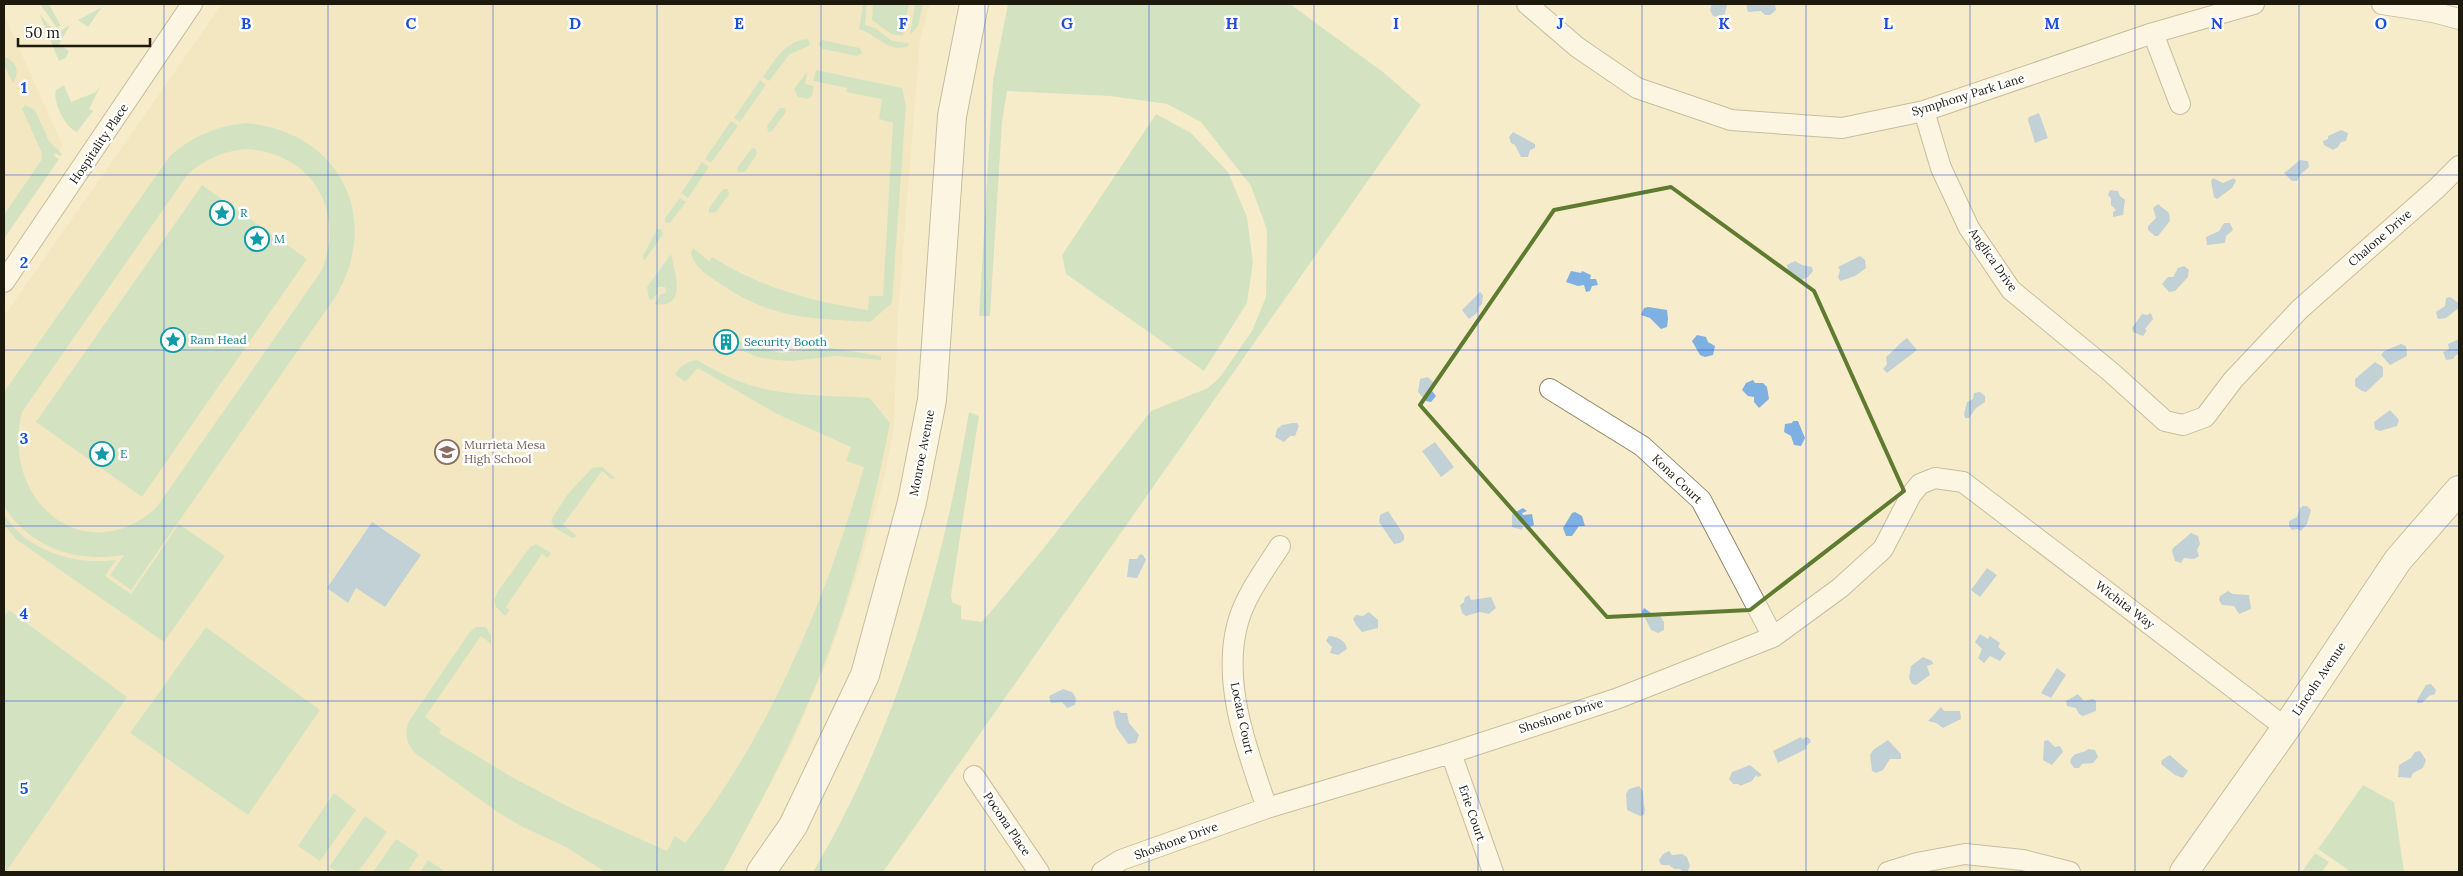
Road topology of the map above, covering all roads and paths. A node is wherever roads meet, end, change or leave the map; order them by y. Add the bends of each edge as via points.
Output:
1 (192, 4) edge
2 (974, 4) edge
3 (1527, 4) edge
4 (2254, 4) edge
5 (2382, 4) edge
6 (2459, 19) edge
7 (2153, 33) junction
8 (2180, 104) dead end
9 (1924, 111) junction
10 (2459, 166) edge
11 (4, 282) edge
12 (2300, 309) joint
13 (1550, 389) dead end
14 (1963, 482) joint
15 (2459, 490) edge
16 (1280, 546) dead end
17 (1773, 637) junction
18 (2286, 728) junction
19 (1451, 753) junction
20 (974, 776) dead end
21 (1267, 808) junction
22 (761, 872) edge
23 (1039, 872) edge
24 (1102, 872) edge
25 (1493, 872) edge
26 (1888, 872) edge
27 (2070, 872) edge
28 (2184, 872) edge

1 - 11 street, Hospitality Place
2 - 22 street, Monroe Avenue via 952,116 932,400 912,502 866,675 793,826
3 - 9 street, Symphony Park Lane via 1576,47 1637,88 1731,120 1842,128
4 - 7 street, Symphony Park Lane
5 - 6 street
7 - 8 street
7 - 9 street, Symphony Park Lane
9 - 12 street, Anglica Drive via 1941,168 1970,228 2011,290 2165,421 2183,425 2205,417 2233,380
10 - 12 street, Chalone Drive
13 - 17 street, Kona Court via 1642,446 1701,500
14 - 17 street, Shoshone Drive via 1935,478 1920,484 1883,549 1840,588
14 - 18 street, Wichita Way
15 - 18 street, Lincoln Avenue via 2398,560
16 - 21 street, Locata Court via 1254,586 1237,626 1234,659 1234,690
17 - 19 street, Shoshone Drive via 1616,698
18 - 28 street, Lincoln Avenue
19 - 21 street, Shoshone Drive
19 - 25 street, Erie Court
20 - 23 street, Pocona Place
21 - 24 street, Shoshone Drive via 1121,860
26 - 27 street via 1965,854 2022,860

